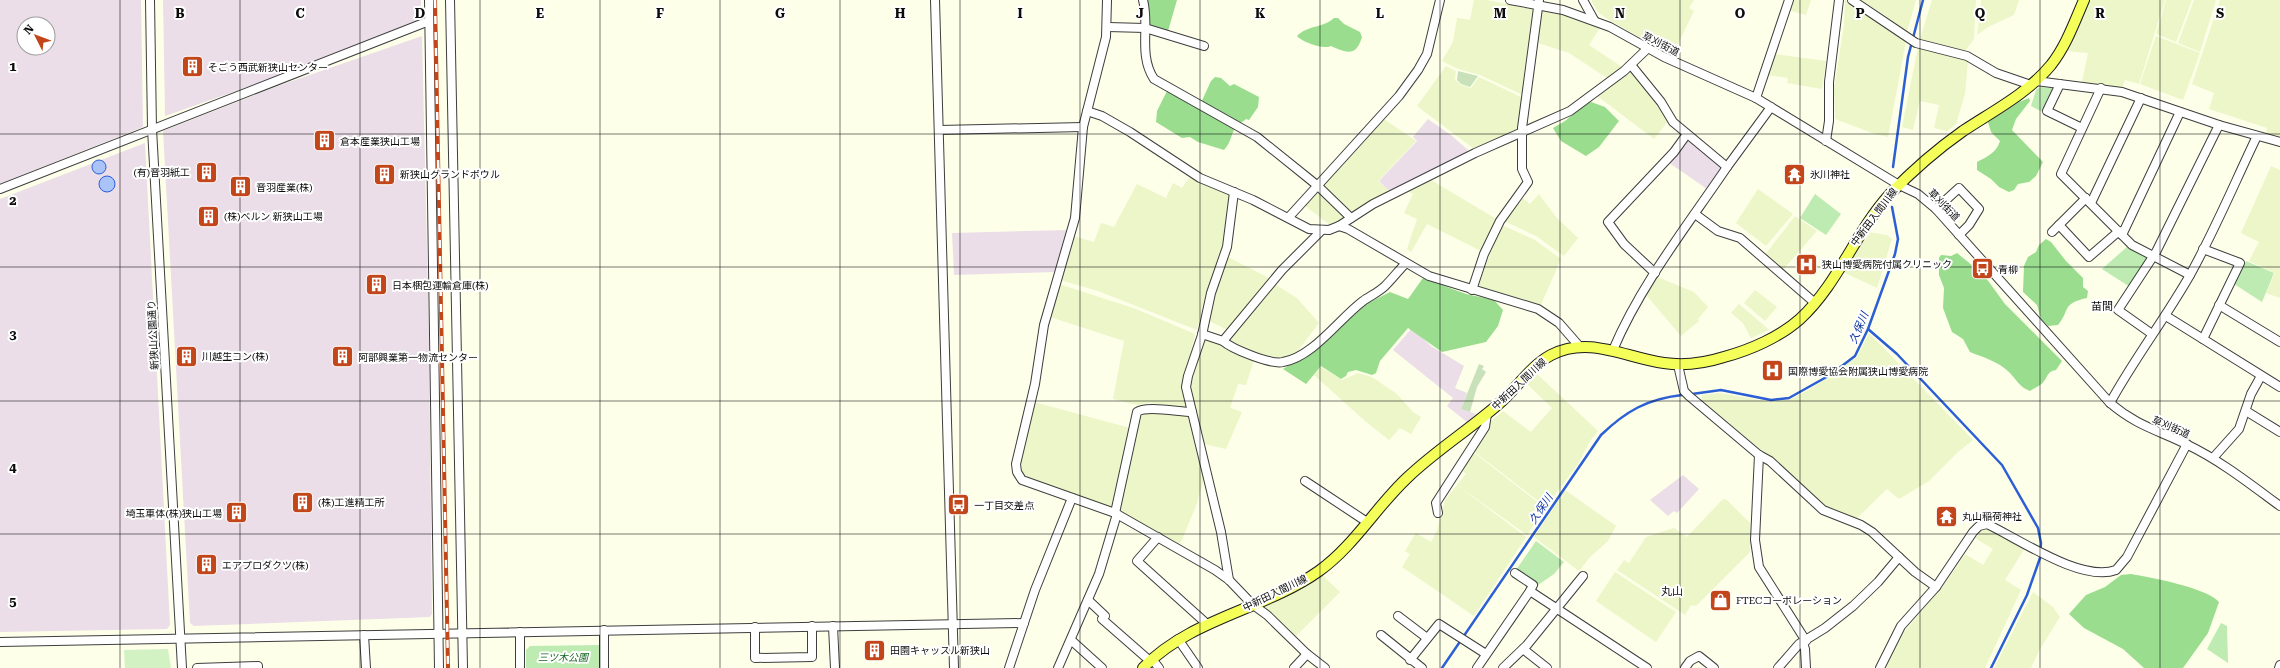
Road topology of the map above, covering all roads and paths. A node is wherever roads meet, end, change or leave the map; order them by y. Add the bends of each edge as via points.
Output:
1 (150, 0) edge
2 (429, 0) edge
3 (450, 0) edge
4 (935, 0) edge
5 (1107, 0) edge
6 (1143, 0) edge
7 (1440, 0) edge
8 (1510, 0) edge
9 (1583, 0) edge
10 (1789, 0) edge
11 (1839, 0) edge
12 (1852, 0) edge
13 (2084, 0) edge
14 (1538, 3) edge
15 (1594, 20) junction
16 (429, 21) junction
17 (1108, 27) junction
18 (1144, 28) junction
19 (1204, 46) dead end
20 (1647, 49) junction
21 (1631, 65) junction
22 (2034, 83) junction
23 (2060, 84) junction
24 (2102, 88) junction
25 (1756, 98) junction
26 (2141, 98) junction
27 (1771, 107) junction
28 (1087, 111) junction
29 (2180, 112) junction
30 (2219, 125) junction
31 (1083, 127) junction
32 (2082, 128) junction
33 (152, 129) junction
34 (939, 130) junction
35 (1522, 132) junction
36 (1687, 134) junction
37 (2257, 136) junction
38 (1826, 141) junction
39 (2280, 142) edge
40 (1727, 166) junction
41 (1899, 185) junction
42 (1318, 186) junction
43 (0, 190) edge
44 (1234, 192) junction
45 (2089, 201) junction
46 (1936, 209) junction
47 (1695, 214) junction
48 (1289, 217) junction
49 (1351, 218) junction
50 (2059, 225) junction
51 (1339, 226) junction
52 (1322, 230) junction
53 (2052, 232) dead end
54 (2120, 233) junction
55 (1959, 235) junction
56 (2203, 249) junction
57 (2153, 256) junction
58 (1406, 263) junction
59 (1655, 273) junction
60 (2190, 275) junction
61 (1472, 290) junction
62 (1815, 304) junction
63 (2219, 305) junction
64 (2166, 316) junction
65 (1202, 334) junction
66 (2152, 334) junction
67 (2202, 339) junction
68 (1223, 341) junction
69 (2280, 342) edge
70 (1580, 347) junction
71 (1613, 350) junction
72 (1678, 364) junction
73 (2261, 376) junction
74 (2280, 387) edge
75 (2110, 403) junction
76 (2246, 411) junction
77 (1192, 412) junction
78 (1487, 414) junction
79 (2280, 432) edge
80 (2187, 444) junction
81 (1759, 455) junction
82 (2213, 458) junction
83 (1305, 481) dead end
84 (1072, 498) junction
85 (2280, 506) edge
86 (1116, 513) junction
87 (1438, 513) dead end
88 (1367, 522) junction
89 (1158, 537) junction
90 (1899, 557) junction
91 (1515, 572) dead end
92 (1583, 576) dead end
93 (1229, 580) junction
94 (1936, 587) junction
95 (1530, 591) junction
96 (1088, 600) junction
97 (1252, 604) junction
98 (1558, 609) junction
99 (1398, 616) dead end
100 (953, 623) junction
101 (1024, 623) junction
102 (1208, 624) junction
103 (812, 626) junction
104 (833, 626) junction
105 (755, 627) junction
106 (604, 630) junction
107 (520, 632) junction
108 (439, 634) junction
109 (462, 634) junction
110 (364, 635) junction
111 (1381, 635) dead end
112 (1427, 638) junction
113 (180, 639) junction
114 (1178, 639) junction
115 (1071, 640) junction
116 (0, 642) edge
117 (1805, 642) junction
118 (1523, 649) junction
119 (1307, 654) junction
120 (1486, 654) junction
121 (1410, 660) junction
122 (1149, 663) edge
123 (182, 668) edge
124 (197, 668) edge
125 (258, 668) edge
126 (366, 668) edge
127 (439, 668) edge
128 (463, 668) edge
129 (520, 668) edge
130 (604, 668) edge
131 (835, 668) edge
132 (954, 668) edge
133 (1009, 668) edge
134 (1058, 668) edge
135 (1102, 668) edge
136 (1159, 668) edge
137 (1198, 668) edge
138 (1294, 668) edge
139 (1325, 668) edge
140 (1422, 668) edge
141 (1477, 668) edge
142 (1503, 668) edge
143 (1547, 668) edge
144 (1647, 668) edge
145 (1685, 668) edge
146 (1714, 668) edge
147 (1778, 668) edge
148 (1806, 668) edge
149 (1880, 668) edge

1 - 33 street, 新狭山公園通り
2 - 16 street
3 - 109 street
4 - 34 street
5 - 17 street
6 - 18 street
7 - 42 street via 1427,54 1418,70 1399,96
8 - 14 street, 草刈街道
9 - 15 street
10 - 25 street
11 - 38 street via 1829,82
12 - 22 street via 1916,43 1967,56 1996,73
13 - 22 main road, 中新田入間川線 via 2062,50
14 - 15 street, 草刈街道
14 - 35 street
15 - 20 street, 草刈街道
16 - 33 street
16 - 108 street
17 - 18 street
17 - 28 street
18 - 19 street
18 - 42 street via 1148,70 1154,79 1257,137
20 - 21 street
20 - 25 street, 草刈街道
21 - 35 street via 1570,111
21 - 36 street via 1661,102 1673,122
22 - 23 street
22 - 41 main road, 中新田入間川線 via 1944,144
23 - 24 street
23 - 32 street via 2048,111
24 - 26 street
24 - 32 street
25 - 27 street, 草刈街道
26 - 29 street
26 - 45 street
27 - 38 street, 草刈街道
27 - 40 street
28 - 31 street
28 - 44 street via 1102,116 1130,132 1200,178
29 - 30 street
29 - 54 street
30 - 37 street
30 - 57 street
31 - 34 street
31 - 84 street via 1075,218 1044,325 1035,384 1016,464 1022,480
32 - 45 street via 2061,174
33 - 43 street
33 - 113 street, 新狭山公園通り
34 - 100 street
35 - 49 street via 1468,156
35 - 61 street via 1522,169 1528,182 1500,221 1484,254
36 - 40 street
36 - 59 street via 1674,152 1608,222 1624,244
37 - 39 street
37 - 56 street
38 - 41 street, 草刈街道
40 - 47 street
41 - 46 street, 草刈街道 via 1918,194
41 - 62 main road, 中新田入間川線 via 1866,225
42 - 48 street
42 - 49 street
44 - 48 street
44 - 65 street via 1227,247 1211,293
45 - 50 street
45 - 54 street
46 - 55 street, 草刈街道
46 - 55 street via 1959,188 1978,209 1969,225
47 - 59 street
47 - 62 street via 1718,231 1740,238
48 - 52 street via 1309,229
49 - 51 street
50 - 53 street
50 - 54 street via 2089,257
51 - 52 street
51 - 58 street
52 - 68 street via 1282,270
54 - 57 street via 2132,245
55 - 75 street, 草刈街道
56 - 60 street
56 - 63 street via 2240,263
57 - 60 street
57 - 66 street via 2118,310
58 - 61 street via 1428,276
58 - 68 street via 1382,288 1362,301 1309,349 1290,360 1282,363 1272,362
59 - 71 street via 1625,322
60 - 64 street
61 - 70 street via 1538,309 1559,323
62 - 72 main road, 中新田入間川線 via 1778,335 1726,357
63 - 67 street
63 - 69 street
64 - 66 street
64 - 67 street
65 - 68 street
65 - 77 street via 1186,387
66 - 75 street
67 - 73 street
70 - 71 main road, 中新田入間川線
70 - 78 main road, 中新田入間川線 via 1550,355
71 - 72 main road, 中新田入間川線 via 1644,360
72 - 81 street via 1684,391 1688,396
73 - 74 street
73 - 76 street via 2251,394
75 - 80 street, 草刈街道 via 2140,425
76 - 79 street
76 - 82 street via 2234,437
77 - 86 street via 1150,408 1137,412
77 - 93 street via 1221,532
78 - 87 street via 1485,427 1436,503
78 - 88 main road, 中新田入間川線 via 1407,477
80 - 82 street, 草刈街道
80 - 94 street via 2127,557 2116,570 2098,574 2041,552 1987,524 1979,526 1973,532
81 - 90 street via 1770,461 1823,510 1867,528
81 - 117 street via 1755,540 1757,562
82 - 85 street, 草刈街道
83 - 88 street
84 - 86 street
84 - 101 street
86 - 89 street
86 - 96 street via 1099,574
88 - 97 main road, 中新田入間川線 via 1344,549 1319,570 1290,588
89 - 93 street
89 - 102 street via 1137,561
90 - 94 street
90 - 117 street via 1854,606
91 - 95 street via 1533,585
92 - 98 street
93 - 97 street
94 - 149 street via 1901,626
95 - 98 street
95 - 120 street
96 - 115 street
96 - 122 street via 1105,616 1102,619
97 - 102 main road, 中新田入間川線
97 - 119 street
98 - 118 street
98 - 144 street
99 - 112 street
100 - 101 street
100 - 104 street
100 - 132 street
101 - 133 street
102 - 114 main road, 中新田入間川線
103 - 104 street
103 - 105 street
103 - 105 street via 812,657 755,658
104 - 131 street
105 - 106 street
106 - 107 street
106 - 130 street
107 - 109 street
107 - 129 street
108 - 109 street
108 - 110 street
108 - 127 street
109 - 128 street
110 - 113 street
110 - 126 street
111 - 121 street
112 - 120 street via 1439,624
112 - 121 street
113 - 116 street
113 - 123 street, 新狭山公園通り
114 - 122 main road, 中新田入間川線
114 - 137 street
115 - 134 street
115 - 135 street
117 - 147 street via 1792,649
117 - 148 street
118 - 142 street
118 - 143 street
119 - 138 street
119 - 139 street
120 - 141 street
121 - 140 street
122 - 136 street
124 - 125 street
145 - 146 street via 1690,661 1699,656

